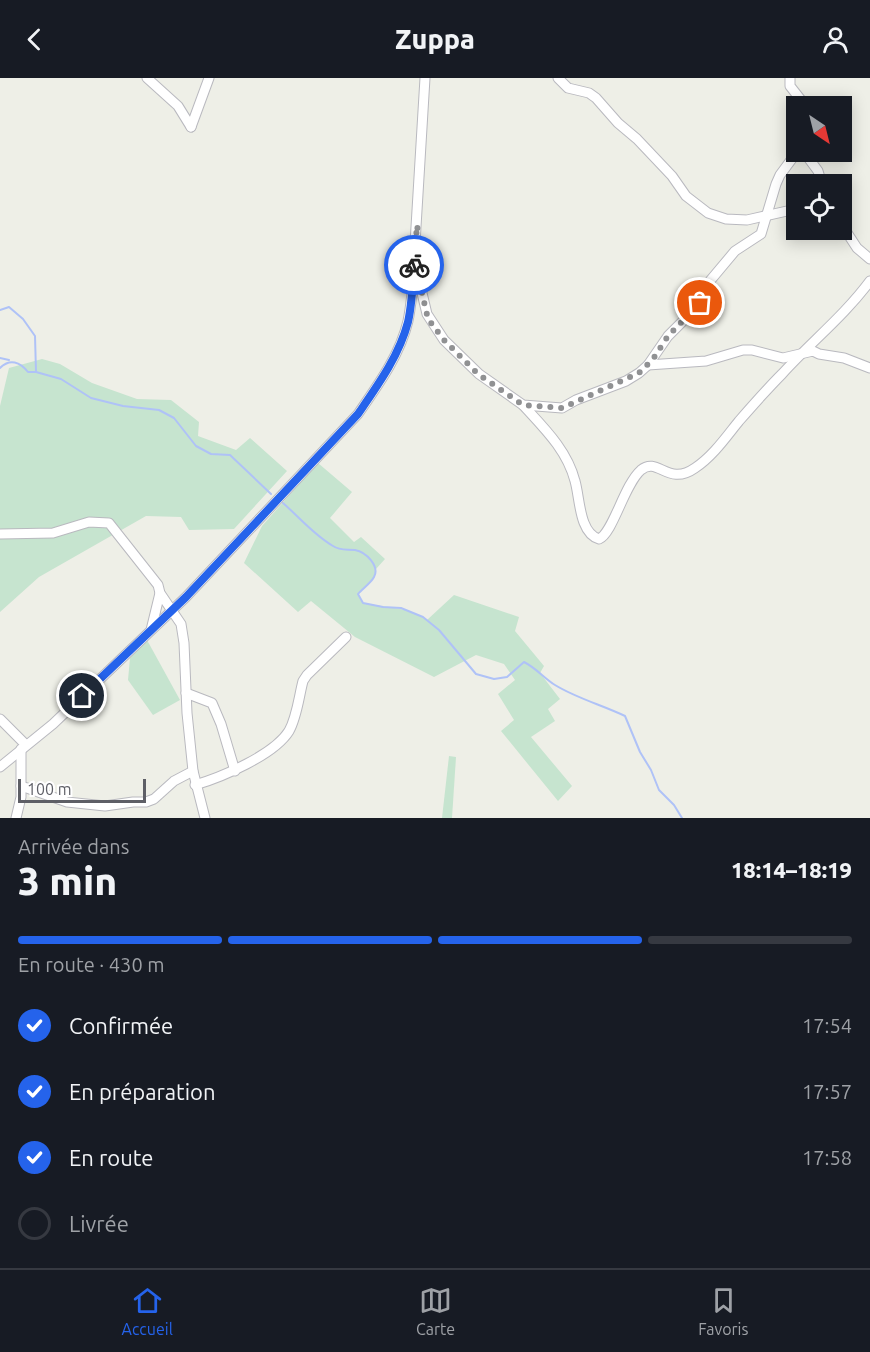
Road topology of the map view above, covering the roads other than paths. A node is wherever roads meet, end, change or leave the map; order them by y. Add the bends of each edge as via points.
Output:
1 (147, 78) edge
2 (209, 78) edge
3 (425, 78) edge
4 (558, 78) edge
5 (790, 78) edge
6 (798, 96) edge
7 (790, 162) edge
8 (786, 211) edge
9 (765, 215) junction
10 (417, 225) junction
11 (852, 239) edge
12 (870, 259) edge
13 (870, 281) edge
14 (800, 355) junction
15 (648, 365) junction
16 (870, 368) edge
17 (523, 405) junction
18 (0, 534) edge
19 (160, 593) junction
20 (171, 611) junction
21 (151, 630) junction
22 (346, 637) dead end
23 (186, 693) junction
24 (0, 719) edge
25 (24, 747) junction
26 (0, 767) edge
27 (193, 771) junction
28 (235, 771) junction
29 (195, 785) junction
30 (21, 786) junction
31 (16, 818) edge
32 (205, 818) edge

1 - 2 street via 178,106 191,127
3 - 10 street
4 - 9 street via 568,88 596,98 672,176 686,196 708,213 747,220
5 - 6 street via 790,86
7 - 9 street via 780,175
8 - 9 street
9 - 15 street via 761,234 735,251 709,282 703,300 668,336
10 - 17 street via 428,319 478,374
10 - 20 street via 408,321 381,380 358,414
11 - 12 street
13 - 14 street via 843,314
14 - 15 street via 783,358 744,350 706,361
14 - 16 street via 813,351
14 - 17 street via 696,467 676,476 648,465 642,469 625,492 606,534 599,539 590,532 580,513 576,482 558,445
15 - 17 street via 626,381 562,408
18 - 19 street via 53,533 89,522 109,523 157,583
19 - 20 street
19 - 21 street
20 - 21 street
20 - 23 street via 182,629
21 - 25 street
22 - 28 street via 303,681 287,734
23 - 27 street
23 - 28 street via 212,703
24 - 25 street
25 - 26 street
25 - 30 street
27 - 29 street
27 - 30 street via 154,799 105,806 67,802
28 - 29 street
29 - 32 street
30 - 31 street

